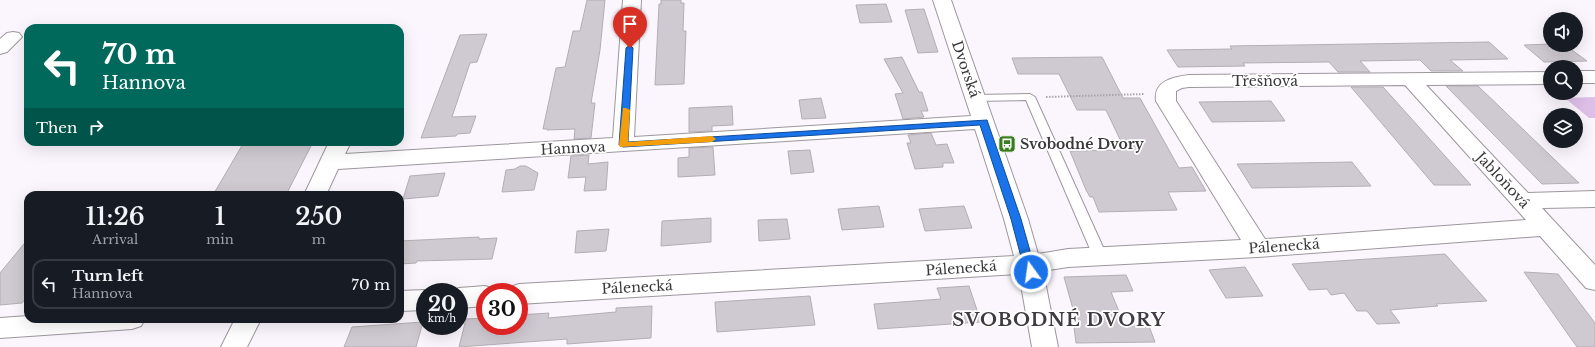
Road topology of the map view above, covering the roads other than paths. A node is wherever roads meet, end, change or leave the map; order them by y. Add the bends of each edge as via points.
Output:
1 (632, 0) edge
2 (942, 0) edge
3 (1583, 77) edge
4 (1595, 77) edge
5 (1543, 78) edge
6 (1411, 80) junction
7 (975, 98) junction
8 (984, 122) junction
9 (623, 145) junction
10 (338, 146) edge
11 (331, 162) junction
12 (317, 191) edge
13 (1595, 199) edge
14 (1522, 201) junction
15 (1546, 227) junction
16 (1258, 248) junction
17 (1100, 256) junction
18 (1029, 264) junction
19 (1595, 281) edge
20 (528, 293) edge
21 (416, 301) edge
22 (404, 302) edge
23 (73, 323) edge
24 (246, 323) edge
25 (0, 328) edge
26 (234, 347) edge
27 (1045, 347) edge

1 - 9 street
2 - 7 street, Dvorská
3 - 4 street
5 - 6 street, Třešňová
6 - 14 street, Jabloňová
6 - 16 street, Třešňová via 1189,81 1171,85 1167,89 1166,101
7 - 8 street, Dvorská
7 - 17 lane via 1030,97
8 - 9 street, Hannova
8 - 18 street, Dvorská
9 - 11 street, Hannova
10 - 11 street
11 - 12 street
13 - 14 street
14 - 15 street, Jabloňová
15 - 16 street, Pálenecká
15 - 19 street, Jabloňová
16 - 17 street, Pálenecká
17 - 18 street, Pálenecká
18 - 20 street, Pálenecká
18 - 27 street, Dvorská
21 - 22 street
23 - 25 street
24 - 26 street

